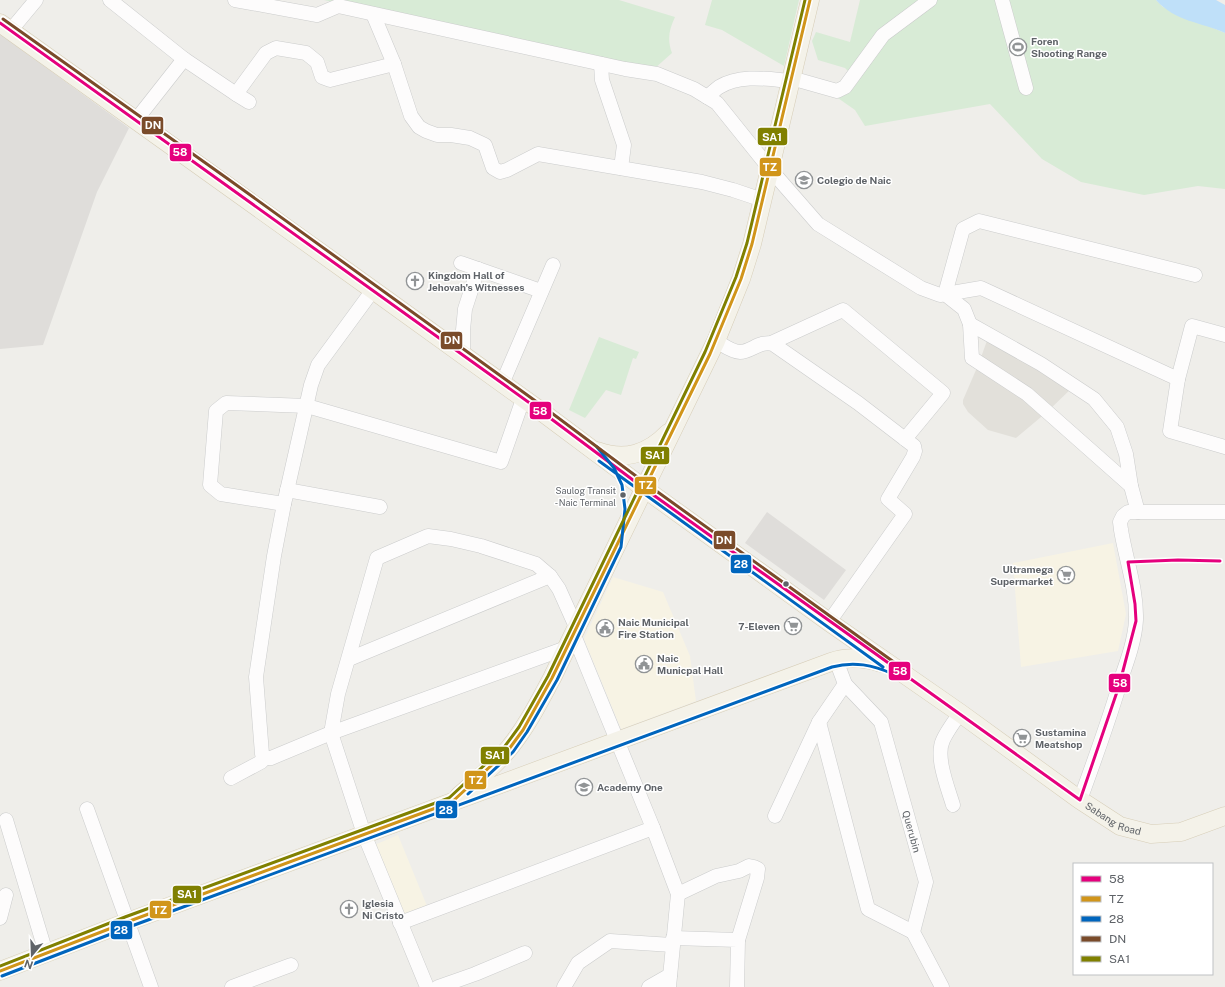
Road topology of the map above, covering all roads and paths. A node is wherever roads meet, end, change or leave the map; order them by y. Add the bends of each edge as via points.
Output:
1 (36, 0) edge
2 (110, 0) edge
3 (235, 0) edge
4 (810, 0) edge
5 (930, 0) edge
6 (1002, 0) edge
7 (373, 14) junction
8 (5, 26) edge
9 (184, 60) junction
10 (394, 64) junction
11 (601, 64) junction
12 (791, 79) junction
13 (1026, 88) dead end
14 (236, 94) junction
15 (707, 97) junction
16 (248, 102) dead end
17 (136, 120) junction
18 (621, 168) junction
19 (770, 169) junction
20 (763, 200) junction
21 (461, 263) dead end
22 (553, 265) dead end
23 (478, 269) junction
24 (1195, 274) dead end
25 (373, 290) junction
26 (541, 291) junction
27 (945, 294) junction
28 (970, 324) junction
29 (1225, 335) edge
30 (716, 341) junction
31 (771, 343) junction
32 (463, 356) junction
33 (1178, 379) junction
34 (502, 384) junction
35 (523, 399) junction
36 (307, 406) junction
37 (676, 423) junction
38 (905, 439) junction
39 (1225, 447) edge
40 (593, 450) junction
41 (1131, 486) junction
42 (644, 489) junction
43 (287, 490) junction
44 (284, 504) junction
45 (380, 507) dead end
46 (1138, 512) junction
47 (1225, 512) edge
48 (550, 576) junction
49 (829, 622) junction
50 (572, 636) junction
51 (349, 659) junction
52 (836, 660) junction
53 (895, 669) junction
54 (845, 684) junction
55 (960, 713) junction
56 (819, 722) junction
57 (331, 732) junction
58 (618, 741) junction
59 (265, 758) junction
60 (231, 778) dead end
61 (1080, 800) junction
62 (452, 802) junction
63 (953, 805) dead end
64 (86, 809) dead end
65 (775, 816) dead end
66 (1225, 816) edge
67 (6, 820) dead end
68 (653, 828) junction
69 (364, 834) junction
70 (678, 894) junction
71 (6, 895) dead end
72 (0, 918) edge
73 (127, 922) junction
74 (400, 923) junction
75 (913, 932) junction
76 (738, 940) junction
77 (673, 941) junction
78 (46, 953) junction
79 (525, 953) dead end
80 (291, 965) dead end
81 (0, 971) edge
82 (670, 981) edge
83 (151, 987) edge
84 (232, 987) edge
85 (427, 987) edge
86 (438, 987) edge
87 (564, 987) edge
88 (649, 987) edge
89 (737, 987) edge
90 (942, 987) edge

1 - 8 street
2 - 9 street
3 - 7 street via 317,15 338,6
4 - 12 main road
5 - 12 street via 883,35 845,87 837,91
6 - 13 street
7 - 10 street
7 - 11 street
8 - 17 main road, Sabang Road
9 - 14 street
9 - 17 street
10 - 14 street via 330,80 322,77 317,62 306,53 276,48 266,53
10 - 18 street via 411,116 419,127 437,135 470,138 485,146 493,168 500,172 538,154
11 - 15 street via 657,74
11 - 18 street via 602,80 624,145
12 - 15 street via 735,81 719,87
12 - 19 main road
14 - 16 street
15 - 19 street via 717,103
17 - 25 main road, Sabang Road
18 - 20 street via 702,182
19 - 20 main road
19 - 27 street via 818,224 921,288 940,295
20 - 30 main road via 744,272
21 - 23 street
22 - 26 street
23 - 26 street
23 - 32 street via 465,310
24 - 27 street via 979,221 963,229
25 - 32 main road, Sabang Road
25 - 36 street via 318,365
26 - 34 street
27 - 28 street via 964,309
27 - 33 street via 981,288
28 - 41 street via 972,358 1027,394
28 - 41 street via 1041,364 1094,399 1117,427 1126,454
29 - 33 street via 1192,326
30 - 31 street via 741,352 767,342
30 - 37 main road
31 - 38 street
31 - 38 street via 843,310 943,393
32 - 34 main road, Sabang Road
33 - 39 street via 1170,431
34 - 35 main road, Sabang Road
35 - 36 street via 501,462
35 - 40 main road, Sabang Road
36 - 43 street
36 - 44 street via 226,403 216,411 210,485 221,494
37 - 40 main road via 657,443 642,452 622,456
37 - 42 main road
38 - 49 street via 915,450 888,499 906,514
40 - 42 main road, Sabang Road
41 - 46 street
42 - 49 main road, Sabang Road
42 - 50 main road
43 - 44 street
43 - 45 street
44 - 59 street via 256,676 262,754
46 - 47 street
46 - 61 street via 1128,512 1120,522 1132,581 1136,621 1120,686
48 - 50 street via 559,589
48 - 51 street
48 - 51 street via 536,564 481,546 428,536 377,558
49 - 53 main road, Sabang Road
50 - 57 street
50 - 58 street
50 - 62 main road via 534,711 510,748
51 - 57 street via 338,694
52 - 53 main road via 866,659
52 - 54 street
52 - 58 main road
53 - 55 main road, Sabang Road
54 - 56 street
54 - 75 street, Querubin via 881,722 926,882
55 - 61 main road, Sabang Road
55 - 63 street via 942,742 941,754 942,767
56 - 65 street
56 - 75 street via 868,909
57 - 59 street via 271,758
57 - 69 street
58 - 62 main road
58 - 68 street
59 - 60 street
61 - 66 main road, Sabang Road via 1120,826 1151,834 1181,832
62 - 69 main road
64 - 73 street
67 - 78 street
68 - 70 street
68 - 74 street
69 - 73 main road
69 - 74 street
70 - 76 street via 716,876 749,866 758,870
70 - 77 street
71 - 72 street
73 - 78 main road
73 - 83 street
74 - 85 street
75 - 90 street
76 - 77 street via 714,938
76 - 89 street
77 - 82 street
77 - 87 street via 610,941 578,963
78 - 81 main road
79 - 86 street
80 - 84 street
82 - 88 street

